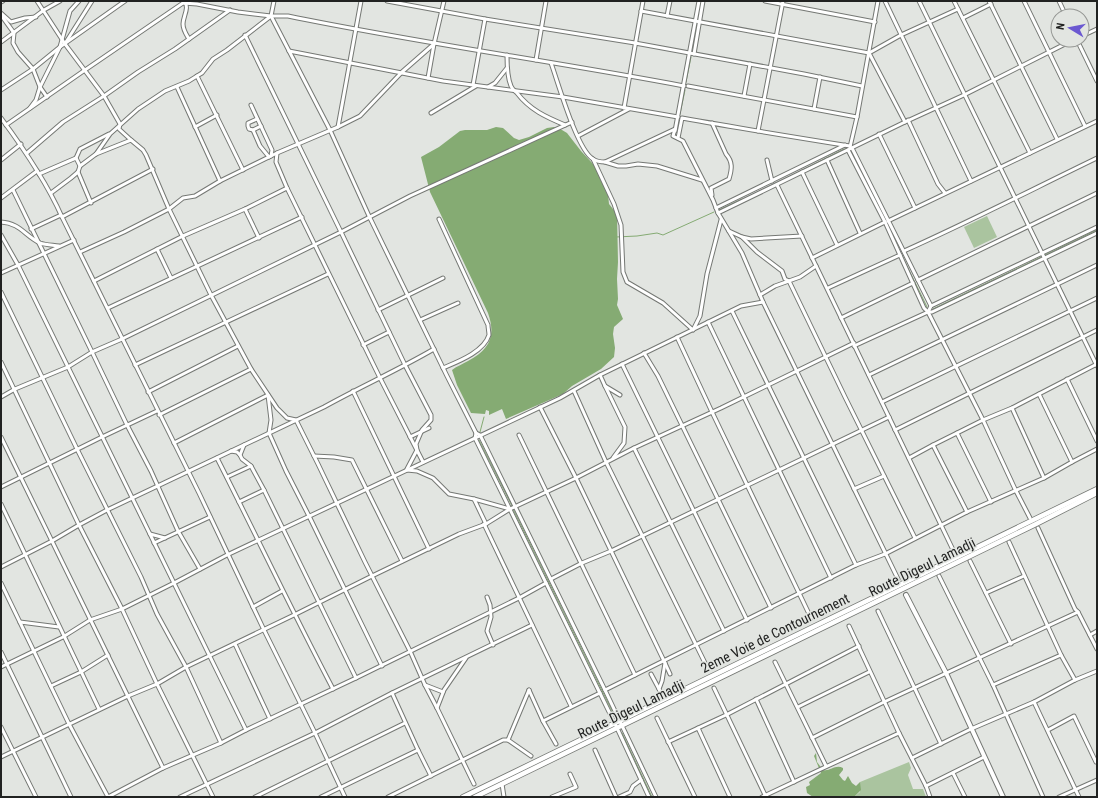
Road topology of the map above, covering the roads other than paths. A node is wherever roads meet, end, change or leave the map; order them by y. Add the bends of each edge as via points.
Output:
1 (37, 1) edge
2 (60, 1) edge
3 (79, 1) edge
4 (92, 1) edge
5 (125, 1) edge
6 (192, 1) edge
7 (274, 1) edge
8 (361, 1) edge
9 (387, 1) edge
10 (391, 1) edge
11 (444, 1) edge
12 (546, 1) edge
13 (643, 1) edge
14 (670, 1) edge
15 (699, 1) edge
16 (703, 1) edge
17 (766, 1) edge
18 (878, 1) edge
19 (885, 1) edge
20 (919, 1) edge
21 (954, 1) edge
22 (1024, 1) edge
23 (185, 2) edge
24 (782, 2) edge
25 (990, 2) edge
26 (197, 4) junction
27 (958, 9) junction
28 (44, 10) junction
29 (230, 10) junction
30 (641, 11) junction
31 (442, 12) junction
32 (1, 14) edge
33 (36, 16) junction
34 (270, 16) junction
35 (667, 16) junction
36 (963, 18) junction
37 (485, 19) junction
38 (697, 21) junction
39 (875, 22) junction
40 (929, 23) junction
41 (355, 28) junction
42 (541, 28) junction
43 (14, 33) junction
44 (245, 35) junction
45 (776, 36) junction
46 (901, 36) junction
47 (63, 40) junction
48 (189, 40) junction
49 (1, 42) edge
50 (635, 43) junction
51 (65, 44) junction
52 (434, 44) junction
53 (60, 47) junction
54 (1057, 48) edge
55 (1081, 48) edge
56 (289, 51) junction
57 (479, 51) junction
58 (1049, 52) junction
59 (692, 53) junction
60 (869, 53) junction
61 (507, 55) junction
62 (536, 60) junction
63 (349, 62) junction
64 (551, 63) junction
65 (750, 64) junction
66 (1021, 66) junction
67 (507, 68) junction
68 (771, 68) junction
69 (33, 69) junction
70 (85, 70) junction
71 (402, 72) junction
72 (197, 76) junction
73 (630, 76) junction
74 (820, 77) junction
75 (428, 78) junction
76 (994, 79) junction
77 (1097, 81) edge
78 (475, 85) junction
79 (686, 86) junction
80 (862, 86) junction
81 (177, 87) junction
82 (488, 87) junction
83 (40, 88) junction
84 (1, 90) edge
85 (514, 90) junction
86 (964, 95) junction
87 (104, 96) junction
88 (744, 96) junction
89 (47, 97) junction
90 (563, 97) junction
91 (764, 100) junction
92 (251, 105) dead end
93 (624, 108) junction
94 (936, 108) junction
95 (630, 109) junction
96 (814, 109) junction
97 (28, 111) junction
98 (431, 113) dead end
99 (217, 115) junction
100 (678, 117) junction
101 (857, 117) junction
102 (1, 118) edge
103 (257, 119) junction
104 (906, 121) junction
105 (1097, 121) edge
106 (572, 122) junction
107 (2, 123) edge
108 (712, 123) junction
109 (120, 124) junction
110 (6, 125) junction
111 (565, 125) junction
112 (261, 126) junction
113 (1085, 126) junction
114 (195, 127) junction
115 (338, 128) junction
116 (253, 130) junction
117 (330, 130) junction
118 (758, 130) junction
119 (110, 134) junction
120 (879, 134) junction
121 (578, 136) junction
122 (673, 136) junction
123 (678, 138) junction
124 (1057, 139) junction
125 (131, 140) junction
126 (21, 144) junction
127 (298, 144) junction
128 (846, 145) junction
129 (850, 148) junction
130 (26, 153) junction
131 (277, 153) junction
132 (1030, 153) junction
133 (96, 154) junction
134 (270, 156) junction
135 (76, 158) junction
136 (1097, 158) edge
137 (593, 159) junction
138 (1, 160) edge
139 (767, 160) dead end
140 (826, 160) junction
141 (605, 162) junction
142 (80, 166) junction
143 (1000, 167) junction
144 (153, 169) junction
145 (243, 170) junction
146 (78, 172) junction
147 (802, 172) junction
148 (38, 173) junction
149 (702, 180) junction
150 (220, 181) junction
151 (772, 181) junction
152 (971, 181) junction
153 (777, 185) junction
154 (287, 188) junction
155 (13, 190) junction
156 (51, 193) junction
157 (945, 193) junction
158 (1097, 193) edge
159 (1, 198) edge
160 (1015, 198) junction
161 (712, 199) junction
162 (91, 203) junction
163 (716, 208) junction
164 (915, 208) junction
165 (169, 209) junction
166 (245, 209) junction
167 (718, 213) junction
168 (62, 216) junction
169 (370, 216) junction
170 (302, 217) junction
171 (438, 219) dead end
172 (721, 220) junction
173 (1, 222) edge
174 (886, 222) junction
175 (1029, 226) junction
176 (1097, 227) edge
177 (32, 229) junction
178 (728, 231) junction
179 (341, 232) junction
180 (1097, 233) edge
181 (860, 234) junction
182 (1, 235) edge
183 (183, 236) junction
184 (802, 236) junction
185 (742, 237) junction
186 (259, 238) junction
187 (74, 240) junction
188 (38, 242) junction
189 (315, 244) junction
190 (837, 245) junction
191 (61, 246) junction
192 (157, 249) junction
193 (904, 251) junction
194 (80, 252) junction
195 (44, 254) junction
196 (900, 255) junction
197 (1043, 256) junction
198 (812, 258) junction
199 (18, 265) junction
200 (1097, 265) edge
201 (198, 266) junction
202 (816, 266) junction
203 (1, 273) edge
204 (328, 274) junction
205 (171, 278) junction
206 (443, 278) dead end
207 (918, 280) junction
208 (790, 281) junction
209 (94, 282) junction
210 (913, 283) junction
211 (1058, 284) junction
212 (828, 288) junction
213 (1, 292) edge
214 (211, 294) junction
215 (760, 294) junction
216 (408, 295) junction
217 (1097, 298) edge
218 (763, 302) junction
219 (458, 303) dead end
220 (931, 306) junction
221 (108, 308) junction
222 (378, 310) junction
223 (732, 311) junction
224 (928, 312) junction
225 (1071, 312) junction
226 (841, 318) junction
227 (420, 320) junction
228 (226, 322) junction
229 (708, 322) junction
230 (693, 330) junction
231 (1097, 330) edge
232 (389, 332) junction
233 (677, 337) junction
234 (1083, 337) junction
235 (122, 339) junction
236 (943, 340) junction
237 (363, 345) junction
238 (854, 345) junction
239 (238, 346) junction
240 (434, 349) junction
241 (92, 352) junction
242 (644, 353) junction
243 (825, 357) junction
244 (1, 362) edge
245 (622, 364) junction
246 (405, 365) junction
247 (1097, 365) edge
248 (135, 366) junction
249 (956, 366) junction
250 (68, 367) junction
251 (443, 368) junction
252 (251, 369) junction
253 (797, 371) junction
254 (600, 375) junction
255 (869, 376) junction
256 (43, 377) junction
257 (380, 378) junction
258 (1067, 379) junction
259 (767, 385) junction
260 (605, 386) junction
261 (15, 389) junction
262 (353, 391) junction
263 (574, 391) junction
264 (148, 392) junction
265 (969, 393) junction
266 (1039, 394) junction
267 (268, 395) junction
268 (620, 395) dead end
269 (1, 397) edge
270 (744, 397) junction
271 (882, 402) junction
272 (540, 407) junction
273 (1012, 408) junction
274 (157, 411) junction
275 (712, 412) junction
276 (159, 415) junction
277 (889, 417) junction
278 (296, 420) junction
279 (983, 420) junction
280 (127, 425) junction
281 (681, 426) junction
282 (430, 428) dead end
283 (861, 430) junction
284 (895, 430) junction
285 (421, 432) junction
286 (269, 433) junction
287 (476, 433) junction
288 (957, 433) junction
289 (480, 435) junction
290 (519, 435) dead end
291 (1, 437) edge
292 (102, 437) junction
293 (410, 437) junction
294 (657, 437) junction
295 (475, 438) junction
296 (1097, 442) edge
297 (174, 443) junction
298 (832, 444) junction
299 (244, 445) junction
300 (933, 445) junction
301 (634, 448) junction
302 (1097, 449) edge
303 (77, 450) junction
304 (417, 450) junction
305 (231, 451) junction
306 (240, 455) junction
307 (314, 456) junction
308 (217, 458) junction
309 (803, 458) junction
310 (909, 458) junction
311 (612, 459) junction
312 (423, 462) junction
313 (606, 462) junction
314 (1072, 462) junction
315 (50, 463) junction
316 (251, 466) junction
317 (779, 469) junction
318 (406, 470) junction
319 (188, 472) junction
320 (394, 475) junction
321 (884, 476) junction
322 (21, 477) junction
323 (227, 477) junction
324 (576, 478) junction
325 (1044, 478) junction
326 (748, 485) junction
327 (158, 486) junction
328 (1, 487) edge
329 (366, 489) junction
330 (1015, 489) junction
331 (1097, 489) edge
332 (264, 490) junction
333 (854, 490) junction
334 (547, 492) junction
335 (1097, 493) edge
336 (132, 499) junction
337 (474, 499) junction
338 (717, 500) junction
339 (239, 502) junction
340 (991, 502) junction
341 (337, 503) junction
342 (1, 504) edge
343 (513, 508) junction
344 (107, 510) junction
345 (694, 510) junction
346 (967, 512) junction
347 (309, 516) junction
348 (210, 517) junction
349 (1030, 518) dead end
350 (670, 521) junction
351 (485, 524) junction
352 (79, 525) junction
353 (942, 526) junction
354 (1038, 528) dead end
355 (283, 530) junction
356 (178, 532) junction
357 (150, 534) junction
358 (643, 535) junction
359 (165, 538) junction
360 (915, 538) junction
361 (52, 541) junction
362 (259, 541) junction
363 (1009, 542) dead end
364 (154, 543) junction
365 (429, 549) junction
366 (611, 551) junction
367 (885, 554) junction
368 (955, 554) dead end
369 (25, 555) junction
370 (227, 555) junction
371 (402, 561) junction
372 (970, 561) dead end
373 (582, 563) junction
374 (856, 565) junction
375 (1, 567) edge
376 (200, 569) junction
377 (372, 576) junction
378 (939, 576) dead end
379 (1024, 576) junction
380 (831, 578) junction
381 (551, 579) junction
382 (898, 579) dead end
383 (1, 583) edge
384 (546, 583) junction
385 (174, 584) junction
386 (344, 590) junction
387 (282, 591) junction
388 (986, 593) junction
389 (149, 594) junction
390 (800, 594) junction
391 (906, 595) dead end
392 (487, 597) dead end
393 (519, 598) junction
394 (318, 603) junction
395 (252, 607) junction
396 (771, 608) junction
397 (122, 609) junction
398 (878, 611) dead end
399 (491, 612) junction
400 (1078, 612) junction
401 (294, 615) junction
402 (811, 618) dead end
403 (90, 620) junction
404 (747, 620) junction
405 (20, 622) junction
406 (1047, 625) junction
407 (532, 626) junction
408 (849, 626) dead end
409 (59, 627) junction
410 (264, 630) junction
411 (724, 631) junction
412 (1097, 631) edge
413 (1090, 635) junction
414 (64, 637) junction
415 (235, 644) junction
416 (1011, 644) junction
417 (493, 645) junction
418 (696, 645) junction
419 (859, 646) junction
420 (1097, 649) edge
421 (410, 651) junction
422 (1, 652) edge
423 (34, 652) junction
424 (108, 655) junction
425 (1061, 655) junction
426 (210, 656) junction
427 (466, 658) junction
428 (979, 658) junction
429 (664, 662) junction
430 (775, 662) dead end
431 (7, 664) junction
432 (382, 666) junction
433 (1, 667) edge
434 (186, 667) junction
435 (708, 669) dead end
436 (1097, 671) edge
437 (81, 672) junction
438 (869, 672) junction
439 (946, 673) junction
440 (651, 674) dead end
441 (670, 674) dead end
442 (635, 675) junction
443 (356, 678) junction
444 (422, 679) junction
445 (1075, 680) junction
446 (157, 684) junction
447 (787, 684) junction
448 (425, 685) junction
449 (51, 686) junction
450 (993, 686) junction
451 (714, 688) dead end
452 (914, 688) junction
453 (333, 689) junction
454 (659, 689) junction
455 (605, 690) junction
456 (443, 692) junction
457 (392, 693) junction
458 (600, 693) junction
459 (662, 695) dead end
460 (128, 696) junction
461 (756, 699) junction
462 (884, 702) junction
463 (1034, 702) junction
464 (300, 704) junction
465 (571, 706) junction
466 (798, 706) junction
467 (437, 708) junction
468 (99, 710) junction
469 (1006, 714) junction
470 (726, 715) junction
471 (657, 718) dead end
472 (270, 719) junction
473 (543, 721) junction
474 (405, 723) junction
475 (70, 724) junction
476 (618, 724) junction
477 (1, 727) edge
478 (698, 728) junction
479 (971, 729) junction
480 (246, 730) junction
481 (1048, 730) junction
482 (315, 733) junction
483 (899, 733) junction
484 (42, 737) junction
485 (812, 738) junction
486 (508, 740) junction
487 (668, 742) junction
488 (221, 743) junction
489 (556, 744) dead end
490 (941, 744) junction
491 (418, 750) junction
492 (595, 750) dead end
493 (13, 751) junction
494 (192, 755) junction
495 (531, 756) dead end
496 (984, 756) junction
497 (1, 757) edge
498 (912, 758) junction
499 (462, 760) junction
500 (328, 762) junction
501 (1096, 762) edge
502 (826, 766) junction
503 (163, 768) junction
504 (953, 773) junction
505 (570, 774) dead end
506 (431, 776) junction
507 (641, 780) junction
508 (1097, 780) edge
509 (794, 782) junction
510 (474, 784) dead end
511 (502, 784) junction
512 (207, 785) junction
513 (926, 786) junction
514 (341, 788) junction
515 (1076, 790) junction
516 (505, 796) edge
517 (36, 797) edge
518 (71, 797) edge
519 (108, 797) edge
520 (180, 797) edge
521 (213, 797) edge
522 (255, 797) edge
523 (321, 797) edge
524 (345, 797) edge
525 (388, 797) edge
526 (463, 797) edge
527 (475, 797) edge
528 (552, 797) edge
529 (616, 797) edge
530 (619, 797) edge
531 (649, 797) edge
532 (656, 797) edge
533 (695, 797) edge
534 (730, 797) edge
535 (764, 797) edge
536 (930, 797) edge
537 (965, 797) edge
538 (1003, 797) edge
539 (1043, 797) edge
540 (1059, 797) edge
541 (1079, 797) edge

1 - 28 street
2 - 28 street
3 - 47 street via 70,11
4 - 51 street
5 - 51 street
6 - 26 street
7 - 34 street
8 - 41 street
9 - 10 street
10 - 31 street
11 - 31 street
12 - 42 street
13 - 30 street
14 - 35 street
15 - 38 street
16 - 38 street
17 - 24 street
18 - 39 street
19 - 46 street
20 - 40 street
21 - 27 street
22 - 58 street
23 - 26 street
23 - 48 street via 183,24
23 - 70 street
24 - 39 street
24 - 45 street
25 - 36 street
25 - 66 street
26 - 29 street
27 - 36 street
27 - 40 street
28 - 33 street
28 - 47 street
29 - 34 street
29 - 48 street
30 - 35 street
30 - 50 street
31 - 37 street
31 - 52 street
32 - 33 street via 11,22
32 - 43 street
33 - 43 street
34 - 41 street via 288,16
34 - 44 street
34 - 56 street
35 - 38 street
36 - 76 street
37 - 42 street
37 - 57 street
38 - 45 street
38 - 59 street
39 - 60 street
40 - 46 street
40 - 86 street
41 - 52 street
41 - 63 street
42 - 50 street
42 - 62 street
43 - 49 street
43 - 69 street via 13,42 18,52
44 - 72 street via 213,59
44 - 127 street
45 - 60 street
45 - 68 street
46 - 60 street
46 - 94 street
47 - 51 street
47 - 53 street
48 - 87 street
50 - 59 street
50 - 73 street
51 - 53 street
51 - 70 street
52 - 57 street
52 - 71 street
52 - 75 street
53 - 69 street
53 - 83 street
54 - 58 street
55 - 77 street
56 - 63 street
56 - 117 street
57 - 61 street
57 - 78 street
58 - 66 street
58 - 113 street
59 - 65 street
59 - 79 street
60 - 80 street
60 - 104 street
61 - 62 street
61 - 67 street
62 - 64 street
63 - 71 street
63 - 115 street
64 - 73 street
64 - 90 street
65 - 68 street
65 - 88 street
66 - 76 street
66 - 124 street
67 - 82 street via 495,83
67 - 85 street
68 - 74 street
68 - 91 street
69 - 83 street
69 - 84 street
70 - 87 street
70 - 89 street
71 - 75 street
71 - 115 street via 360,116
72 - 81 street
72 - 99 street
73 - 79 street
73 - 93 street
74 - 80 street
74 - 96 street
75 - 78 street
76 - 86 street
76 - 132 street
78 - 82 street
78 - 98 street
79 - 88 street
79 - 100 street
80 - 101 street
81 - 109 street via 155,96
81 - 114 street
82 - 85 street
83 - 89 street
83 - 97 street via 36,100
85 - 90 street
85 - 111 street via 530,107
86 - 94 street
86 - 143 street
87 - 109 street
87 - 130 street via 63,122
88 - 91 street
89 - 97 street
90 - 93 street
90 - 106 street
91 - 96 street
91 - 118 street
92 - 103 street
93 - 95 street
94 - 104 street
94 - 152 street
95 - 100 street
95 - 121 street
96 - 101 street
97 - 110 street
99 - 114 street
99 - 145 street
100 - 122 street
101 - 129 street
102 - 107 street
103 - 112 street
103 - 116 street via 248,123 249,129
104 - 120 street
104 - 157 street
105 - 113 street
106 - 111 street
106 - 121 street
107 - 110 street
108 - 118 street
108 - 123 street via 682,118
108 - 161 street via 732,170 729,179 711,188
109 - 119 street
109 - 125 street via 119,129
110 - 126 street
111 - 169 street
112 - 116 street
112 - 134 street via 272,150
113 - 124 street
114 - 150 street
115 - 117 street
116 - 134 street via 260,146
117 - 127 street
117 - 169 street
118 - 128 street
119 - 133 street
119 - 135 street via 80,149
120 - 129 street
120 - 164 street
121 - 137 street via 585,151
122 - 123 street
122 - 141 street via 675,129
123 - 149 street via 684,141
124 - 132 street
125 - 133 street
125 - 144 street via 143,150
126 - 130 street
126 - 138 street
127 - 131 street
127 - 179 street
128 - 129 street
128 - 151 street
129 - 140 street
129 - 174 street
130 - 148 street
131 - 134 street
131 - 154 street via 276,162
132 - 143 street
133 - 142 street
134 - 145 street
135 - 142 street
135 - 148 street
136 - 160 street
137 - 141 street
137 - 230 street via 621,225 622,272 628,282 663,303
139 - 151 street
140 - 147 street
140 - 181 street
141 - 149 street via 618,166 657,166
142 - 146 street
143 - 152 street
143 - 160 street
144 - 162 street
144 - 165 street
145 - 150 street
146 - 156 street
146 - 162 street
147 - 153 street
147 - 190 street
148 - 155 street
148 - 156 street
149 - 161 street
150 - 165 street via 194,196 183,198
151 - 163 street
152 - 157 street
153 - 167 street
153 - 184 street
154 - 166 street
154 - 170 street
155 - 159 street
155 - 177 street
156 - 168 street
157 - 164 street
158 - 175 street
160 - 175 street
160 - 193 street
161 - 163 street
162 - 168 street
163 - 167 street
164 - 174 street
165 - 183 street
165 - 194 street
166 - 183 street
166 - 186 street
167 - 172 street
168 - 177 street
168 - 187 street
169 - 179 street
169 - 216 street
170 - 186 street
170 - 189 street
171 - 251 street via 488,325 489,335 481,347 466,358
172 - 178 street
172 - 230 street via 707,274 700,316
173 - 188 street via 20,227
174 - 181 street
174 - 193 street
174 - 196 street
175 - 197 street
175 - 207 street
176 - 197 street
177 - 188 street
178 - 185 street
178 - 215 street via 742,253
179 - 189 street
179 - 222 street
180 - 197 street
181 - 190 street
182 - 199 street
183 - 192 street
183 - 201 street
184 - 185 street
184 - 198 street
185 - 208 street
186 - 201 street
187 - 191 street
187 - 194 street
188 - 191 street
188 - 195 street
189 - 204 street
189 - 214 street
190 - 198 street
191 - 195 street
192 - 205 street
192 - 209 street
193 - 207 street
194 - 209 street
195 - 199 street
195 - 241 street
196 - 210 street
196 - 212 street
197 - 211 street
197 - 220 street
197 - 224 street
198 - 202 street
199 - 203 street
199 - 250 street
200 - 211 street
201 - 205 street
201 - 214 street
202 - 208 street
202 - 212 street
204 - 228 street
204 - 237 street
205 - 221 street
206 - 216 street
207 - 220 street
208 - 215 street
208 - 243 street
209 - 221 street
210 - 224 street
210 - 226 street
211 - 225 street
211 - 236 street
212 - 226 street
213 - 256 street
214 - 228 street
214 - 235 street
215 - 218 street
216 - 222 street
216 - 227 street
217 - 225 street
218 - 223 street via 744,305
218 - 253 street
219 - 227 street
220 - 224 street
221 - 235 street
222 - 232 street
223 - 229 street
223 - 259 street
224 - 236 street
224 - 238 street
225 - 234 street
225 - 249 street
226 - 238 street
227 - 240 street
228 - 239 street
228 - 248 street
229 - 230 street
229 - 270 street
230 - 233 street
231 - 234 street
232 - 237 street
232 - 246 street
233 - 242 street
233 - 275 street
234 - 247 street
234 - 265 street
235 - 241 street
235 - 248 street
236 - 249 street
236 - 255 street
237 - 257 street
238 - 243 street
238 - 255 street
239 - 252 street
239 - 264 street
240 - 246 street
240 - 251 street
241 - 250 street
241 - 280 street
242 - 245 street
242 - 281 street
243 - 253 street
243 - 283 street
244 - 261 street
245 - 254 street
245 - 294 street
246 - 257 street
246 - 285 street via 431,415 431,420
247 - 258 street
248 - 264 street
249 - 265 street
249 - 271 street
250 - 256 street
250 - 292 street
251 - 287 street
252 - 267 street
252 - 276 street
253 - 259 street
253 - 298 street
254 - 260 street
254 - 263 street
255 - 271 street
256 - 261 street
256 - 303 street
257 - 262 street
257 - 293 street
258 - 266 street
258 - 296 street
259 - 270 street
259 - 309 street
260 - 268 street
260 - 311 street via 625,427 624,443
261 - 269 street
261 - 315 street
262 - 278 street
262 - 320 street
263 - 272 street
263 - 313 street
264 - 274 street
265 - 279 street
265 - 284 street
266 - 273 street
266 - 314 street
267 - 278 street via 287,418
267 - 286 street
267 - 297 street
270 - 275 street
270 - 317 street
271 - 277 street
272 - 289 street
272 - 324 street
273 - 279 street
273 - 325 street
274 - 276 street
274 - 280 street
275 - 281 street
275 - 326 street
276 - 297 street
277 - 283 street
277 - 284 street
278 - 286 street
278 - 307 street
279 - 288 street
279 - 330 street
280 - 292 street
280 - 327 street
281 - 294 street
281 - 338 street
282 - 285 street
283 - 298 street
283 - 321 street
284 - 310 street
285 - 293 street
285 - 304 street via 416,444
286 - 299 street
286 - 347 street
287 - 289 street
287 - 295 street
288 - 300 street
288 - 340 street
289 - 295 street
289 - 343 street
290 - 334 street
291 - 322 street
292 - 303 street
292 - 336 street
293 - 304 street
294 - 301 street
294 - 345 street
295 - 312 street
295 - 343 street
297 - 319 street
298 - 309 street
298 - 333 street
299 - 305 street
299 - 306 street
300 - 310 street
300 - 346 street
301 - 311 street
301 - 350 street
302 - 314 street
303 - 315 street
303 - 344 street
304 - 312 street
304 - 318 street
305 - 306 street
305 - 308 street
306 - 316 street
307 - 329 street via 352,460
307 - 341 street
308 - 319 street
308 - 323 street
309 - 317 street
309 - 374 street
310 - 353 street
311 - 313 street
312 - 318 street
313 - 324 street
313 - 358 street
314 - 325 street
315 - 322 street
315 - 352 street
316 - 323 street
316 - 332 street
317 - 326 street
317 - 380 street
318 - 320 street
318 - 337 street via 417,471 433,478 449,494
319 - 327 street
319 - 348 street
320 - 329 street
320 - 365 street
321 - 333 street
321 - 360 street
322 - 328 street
322 - 361 street
323 - 339 street
324 - 334 street
324 - 366 street
325 - 330 street
326 - 338 street
326 - 390 street
327 - 336 street
327 - 356 street
329 - 341 street
329 - 371 street
330 - 340 street
330 - 349 street
331 - 476 main road, 2eme Voie de Contournement
332 - 339 street
332 - 355 street
333 - 367 street
334 - 343 street
334 - 373 street
335 - 476 main road, Route Digeul Lamadji
336 - 344 street
336 - 357 street
337 - 343 street
337 - 351 street
338 - 345 street
338 - 396 street
339 - 362 street
340 - 346 street
341 - 347 street
341 - 377 street
342 - 369 street
343 - 351 street
343 - 381 street
343 - 384 street
344 - 352 street
344 - 389 street
345 - 350 street
345 - 404 street
346 - 353 street
347 - 355 street
347 - 386 street
348 - 356 street
348 - 370 street
350 - 358 street
350 - 411 street
351 - 365 street
351 - 393 street
352 - 361 street
352 - 397 street
353 - 360 street
353 - 368 street
354 - 400 street
355 - 362 street
355 - 394 street
356 - 359 street
356 - 376 street
357 - 359 street
357 - 364 street
358 - 366 street
358 - 418 street
359 - 364 street
360 - 367 street
361 - 369 street
361 - 403 street
362 - 370 street
362 - 387 street
363 - 379 street
364 - 385 street
365 - 371 street
366 - 373 street
366 - 429 street
367 - 374 street
367 - 382 street
369 - 375 street
369 - 409 street
370 - 376 street
370 - 395 street
371 - 377 street
372 - 388 street
373 - 381 street
373 - 442 street
374 - 380 street
376 - 385 street
377 - 386 street
377 - 421 street
378 - 428 street
379 - 388 street
379 - 406 street
380 - 390 street
381 - 455 street
383 - 405 street
384 - 393 street
384 - 458 street
385 - 389 street
385 - 426 street
386 - 394 street
386 - 432 street
387 - 395 street
387 - 401 street
388 - 416 street
389 - 397 street
389 - 434 street
390 - 396 street
390 - 402 street
391 - 439 street
392 - 399 street
393 - 399 street
393 - 407 street
394 - 401 street
394 - 443 street
395 - 410 street
396 - 404 street
397 - 403 street
397 - 446 street
398 - 452 street
399 - 417 street via 487,631
399 - 421 street
400 - 406 street
400 - 413 street
401 - 410 street
401 - 453 street
403 - 414 street
403 - 424 street
404 - 411 street
405 - 409 street
405 - 423 street
406 - 416 street
406 - 425 street
407 - 417 street
407 - 465 street
408 - 419 street
409 - 414 street
410 - 415 street
410 - 464 street
411 - 418 street
412 - 413 street
413 - 420 street
414 - 423 street
414 - 437 street
415 - 426 street
415 - 472 street
416 - 428 street
417 - 427 street
418 - 429 street
418 - 435 street
419 - 438 street
419 - 447 street
421 - 432 street
421 - 444 street
422 - 431 street
423 - 431 street
423 - 449 street
424 - 437 street
424 - 460 street
425 - 445 street
425 - 450 street
426 - 434 street
426 - 480 street
427 - 444 street
427 - 456 street
428 - 439 street
428 - 450 street
429 - 441 street
429 - 442 street
429 - 454 street
430 - 447 street
431 - 433 street
431 - 484 street
432 - 443 street
434 - 446 street
434 - 488 street
436 - 445 street
437 - 449 street
437 - 468 street
438 - 462 street
438 - 466 street
439 - 452 street
439 - 479 street
440 - 454 street
442 - 455 street
443 - 453 street
444 - 448 street
444 - 457 street
445 - 463 street
446 - 460 street
446 - 494 street
447 - 461 street
447 - 466 street
448 - 456 street
448 - 467 street
449 - 475 street
450 - 469 street
451 - 470 street
452 - 462 street
452 - 490 street
453 - 464 street
454 - 459 street
455 - 476 street
456 - 467 street
457 - 474 street
457 - 482 street
458 - 465 street
458 - 476 street
460 - 468 street
460 - 503 street
461 - 470 street
461 - 509 street
462 - 483 street
462 - 485 street
463 - 469 street
463 - 481 street
464 - 472 street
464 - 482 street
465 - 473 street
466 - 485 street
467 - 499 street
468 - 475 street
469 - 479 street
469 - 539 street
470 - 478 street
470 - 535 street
471 - 487 street
472 - 480 street
473 - 486 street via 528,690
473 - 489 street
474 - 491 street
474 - 500 street
475 - 484 street
475 - 519 street
476 - 507 street
476 - 511 main road, Route Digeul Lamadji
476 - 526 main road, 2eme Voie de Contournement
476 - 532 street
477 - 493 street
478 - 487 street
478 - 534 street
479 - 490 street
479 - 496 street
480 - 488 street
481 - 501 street via 1074,716
481 - 515 street
482 - 500 street
482 - 512 street
483 - 498 street
483 - 502 street
484 - 493 street
484 - 518 street
485 - 502 street
486 - 495 street
486 - 499 street
487 - 533 street
488 - 494 street
490 - 498 street
491 - 506 street
491 - 514 street
492 - 529 street
493 - 497 street
493 - 517 street
494 - 503 street
494 - 512 street
496 - 504 street
496 - 538 street
498 - 513 street
499 - 506 street
499 - 510 street
500 - 514 street
500 - 522 street
502 - 509 street
503 - 519 street
504 - 513 street
504 - 537 street
505 - 528 street via 576,787
506 - 525 street
507 - 530 street via 630,792
507 - 531 street
508 - 515 street
509 - 535 street
511 - 516 street
511 - 527 main road, Route Digeul Lamadji
512 - 520 street
512 - 521 street
513 - 536 street
514 - 523 street
514 - 524 street
515 - 540 street
515 - 541 street

